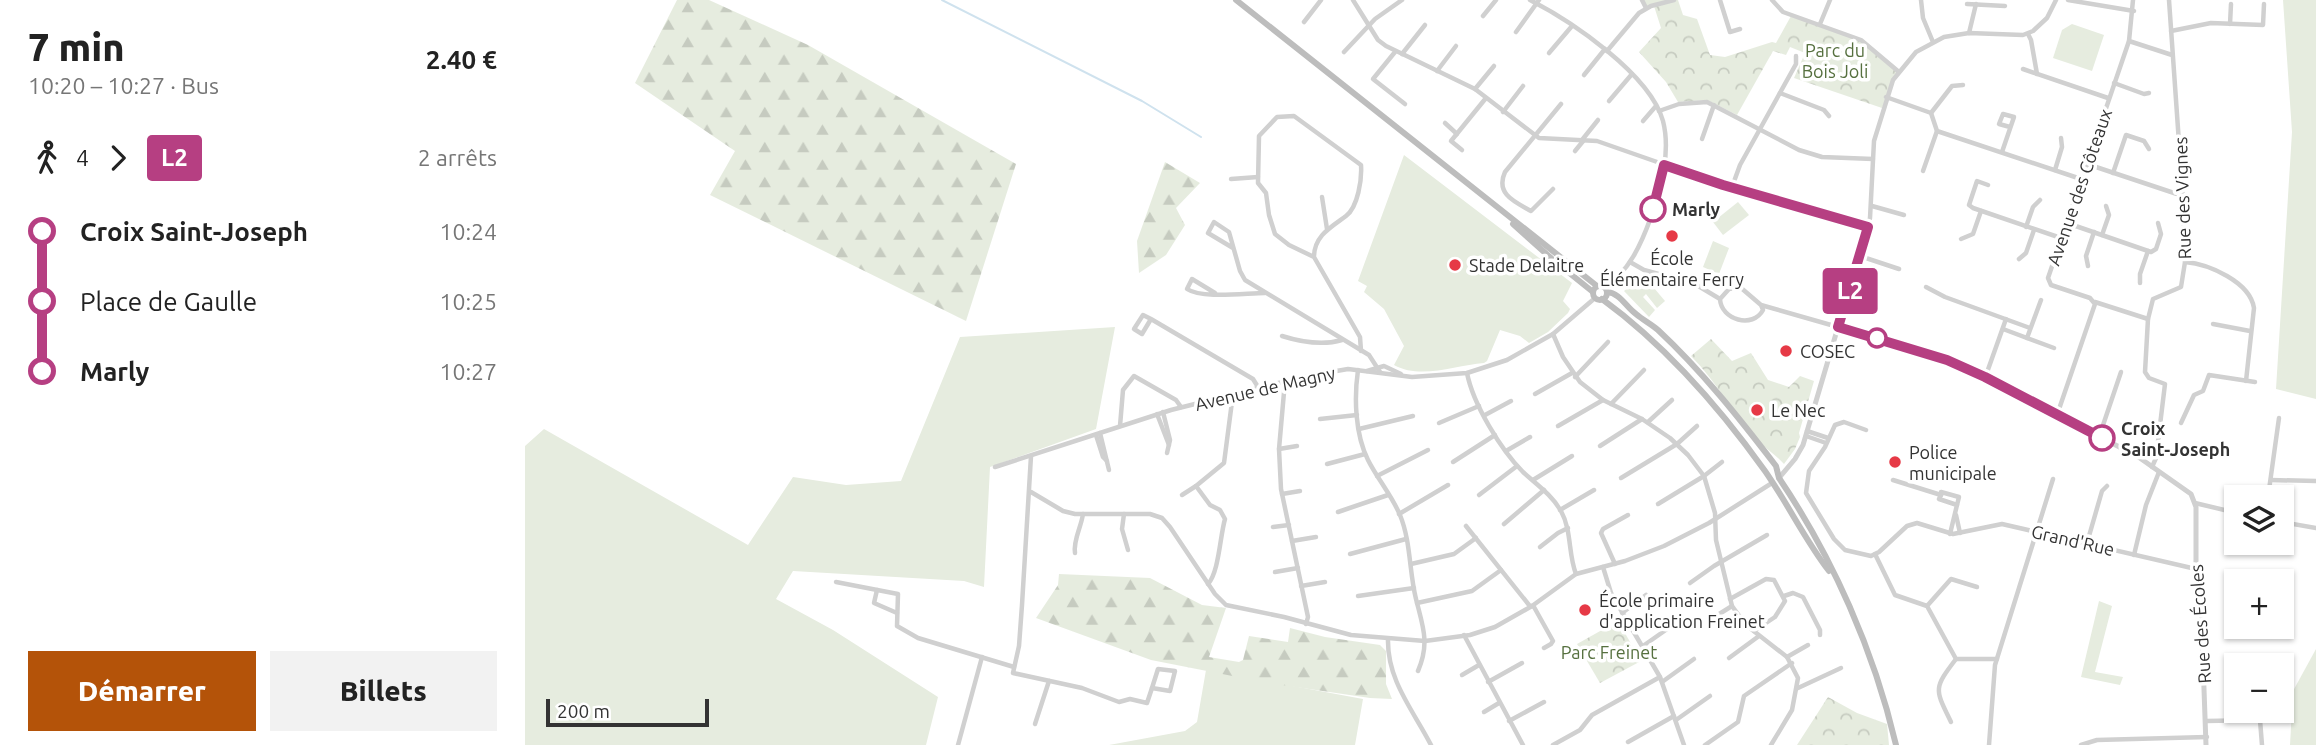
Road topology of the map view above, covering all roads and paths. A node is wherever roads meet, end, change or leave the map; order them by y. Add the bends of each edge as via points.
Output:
1 (1236, 0) edge
2 (1321, 0) edge
3 (1353, 0) edge
4 (1402, 0) edge
5 (1496, 0) edge
6 (1530, 0) edge
7 (1642, 0) edge
8 (1674, 0) edge
9 (1720, 0) edge
10 (1772, 0) edge
11 (1830, 0) edge
12 (1921, 0) edge
13 (2056, 0) edge
14 (2068, 0) edge
15 (2133, 0) edge
16 (2169, 0) edge
17 (1538, 2) edge
18 (1967, 4) dead end
19 (1976, 4) junction
20 (2231, 4) dead end
21 (2264, 4) dead end
22 (2005, 6) dead end
23 (1646, 8) junction
24 (2134, 11) junction
25 (1483, 16) dead end
26 (1304, 22) dead end
27 (1820, 23) junction
28 (1425, 24) dead end
29 (2230, 24) junction
30 (1369, 25) junction
31 (1571, 26) junction
32 (1740, 29) dead end
33 (2171, 31) junction
34 (1516, 33) dead end
35 (1969, 33) junction
36 (2028, 34) junction
37 (1933, 41) junction
38 (2129, 41) junction
39 (1456, 46) dead end
40 (1606, 50) junction
41 (1343, 52) dead end
42 (1395, 52) junction
43 (1549, 53) dead end
44 (1402, 54) junction
45 (2172, 55) junction
46 (1796, 57) dead end
47 (1493, 66) dead end
48 (2023, 69) dead end
49 (1437, 71) junction
50 (1899, 72) junction
51 (2037, 74) junction
52 (1584, 75) dead end
53 (1632, 75) junction
54 (2114, 83) junction
55 (1963, 85) dead end
56 (1523, 86) dead end
57 (1475, 89) junction
58 (1780, 93) junction
59 (2149, 93) dead end
60 (1886, 97) junction
61 (1486, 99) junction
62 (2108, 99) junction
63 (1609, 101) dead end
64 (1405, 104) dead end
65 (1560, 104) dead end
66 (1714, 105) junction
67 (1658, 109) junction
68 (1503, 112) junction
69 (1931, 113) junction
70 (1829, 116) dead end
71 (1598, 120) dead end
72 (1643, 121) dead end
73 (1444, 123) dead end
74 (2010, 127) dead end
75 (1759, 131) junction
76 (1937, 131) junction
77 (1457, 134) junction
78 (1535, 135) junction
79 (2061, 138) dead end
80 (1702, 139) dead end
81 (1583, 140) junction
82 (2149, 149) dead end
83 (1462, 150) dead end
84 (1575, 152) dead end
85 (2002, 152) junction
86 (1873, 159) junction
87 (2087, 164) junction
88 (1664, 165) junction
89 (2055, 170) junction
90 (1923, 171) dead end
91 (2113, 173) junction
92 (1258, 177) junction
93 (1231, 178) dead end
94 (2081, 179) junction
95 (1988, 185) dead end
96 (1732, 187) junction
97 (1553, 189) dead end
98 (2183, 196) junction
99 (1322, 197) dead end
100 (2040, 200) dead end
101 (2106, 205) dead end
102 (1872, 206) junction
103 (1981, 211) junction
104 (1904, 215) dead end
105 (2067, 223) junction
106 (2158, 223) dead end
107 (1868, 227) junction
108 (2026, 227) junction
109 (1327, 229) junction
110 (2034, 229) junction
111 (2094, 232) junction
112 (2102, 235) junction
113 (1961, 239) dead end
114 (2061, 239) junction
115 (1233, 248) junction
116 (2148, 251) junction
117 (1860, 256) junction
118 (1314, 257) junction
119 (2019, 259) dead end
120 (1630, 262) junction
121 (2185, 262) junction
122 (2088, 266) dead end
123 (1899, 269) dead end
124 (2140, 283) dead end
125 (1926, 287) dead end
126 (1599, 292) junction
127 (1215, 293) junction
128 (1266, 293) junction
129 (1720, 299) junction
130 (2041, 300) dead end
131 (2095, 302) junction
132 (1761, 305) junction
133 (1151, 319) dead end
134 (2006, 319) junction
135 (2148, 319) junction
136 (2213, 324) dead end
137 (1838, 327) junction
138 (2030, 328) junction
139 (2003, 329) junction
140 (2250, 331) junction
141 (1553, 334) junction
142 (1282, 336) dead end
143 (2027, 338) junction
144 (1343, 340) junction
145 (1608, 342) dead end
146 (2054, 348) dead end
147 (1361, 351) junction
148 (1378, 366) junction
149 (1358, 370) junction
150 (1644, 370) dead end
151 (1367, 371) junction
152 (1380, 372) junction
153 (2121, 372) dead end
154 (1467, 373) junction
155 (1574, 375) junction
156 (1406, 376) junction
157 (1985, 377) junction
158 (2246, 380) junction
159 (1285, 381) junction
160 (2255, 382) dead end
161 (1258, 387) junction
162 (1233, 394) junction
163 (1535, 394) dead end
164 (1603, 400) junction
165 (1672, 400) dead end
166 (1511, 401) dead end
167 (1611, 404) junction
168 (1479, 406) junction
169 (1181, 407) junction
170 (1160, 413) junction
171 (1357, 415) junction
172 (1485, 415) junction
173 (2057, 415) junction
174 (1413, 416) dead end
175 (2279, 418) dead end
176 (1320, 419) dead end
177 (1642, 419) junction
178 (1648, 422) junction
179 (1440, 423) dead end
180 (2181, 423) dead end
181 (1120, 426) junction
182 (1558, 426) dead end
183 (1697, 426) dead end
184 (1359, 429) junction
185 (1866, 430) dead end
186 (1098, 434) junction
187 (1807, 434) junction
188 (1495, 435) junction
189 (1530, 437) dead end
190 (2099, 437) junction
191 (1827, 441) junction
192 (1677, 444) junction
193 (1297, 446) dead end
194 (1600, 446) dead end
195 (1279, 449) junction
196 (1428, 450) dead end
197 (1506, 451) junction
198 (1167, 453) dead end
199 (1365, 454) junction
200 (1031, 456) junction
201 (1572, 456) dead end
202 (1453, 462) dead end
203 (1722, 462) dead end
204 (1327, 464) dead end
205 (1517, 466) junction
206 (995, 467) dead end
207 (2152, 467) junction
208 (1109, 470) dead end
209 (2159, 472) junction
210 (1377, 476) junction
211 (1704, 477) junction
212 (1621, 478) dead end
213 (2053, 479) dead end
214 (1533, 480) junction
215 (1893, 480) dead end
216 (1776, 481) junction
217 (2271, 481) junction
218 (2316, 481) edge
219 (1448, 485) dead end
220 (2270, 485) edge
221 (1196, 486) junction
222 (2107, 486) dead end
223 (1544, 490) junction
224 (1594, 490) dead end
225 (1300, 491) dead end
226 (1031, 492) junction
227 (1282, 494) junction
228 (1182, 495) dead end
229 (1388, 495) junction
230 (1479, 495) dead end
231 (2195, 503) junction
232 (1658, 504) dead end
233 (1560, 510) junction
234 (2224, 510) edge
235 (1338, 512) dead end
236 (1083, 514) junction
237 (1124, 514) junction
238 (1399, 514) junction
239 (1955, 514) junction
240 (1628, 515) dead end
241 (1715, 519) junction
242 (1504, 524) dead end
243 (2294, 524) edge
244 (1289, 525) junction
245 (1466, 526) dead end
246 (1273, 527) dead end
247 (1568, 528) junction
248 (2316, 528) edge
249 (2038, 531) junction
250 (1960, 533) junction
251 (1951, 534) junction
252 (1767, 535) dead end
253 (1316, 537) dead end
254 (1476, 538) junction
255 (1406, 539) junction
256 (1292, 541) junction
257 (2087, 543) junction
258 (1540, 547) dead end
259 (1128, 550) dead end
260 (1075, 553) dead end
261 (1350, 554) dead end
262 (1875, 554) junction
263 (2134, 555) junction
264 (1721, 562) junction
265 (1411, 564) junction
266 (1615, 564) junction
267 (1602, 567) junction
268 (1298, 568) junction
269 (2196, 569) junction
270 (1501, 570) junction
271 (1275, 572) dead end
272 (1576, 574) junction
273 (836, 582) dead end
274 (1325, 582) dead end
275 (1690, 583) dead end
276 (1208, 584) junction
277 (1301, 586) junction
278 (1977, 587) dead end
279 (1414, 588) junction
280 (877, 590) junction
281 (1646, 595) dead end
282 (1358, 596) dead end
283 (1784, 596) junction
284 (1730, 599) junction
285 (1417, 603) junction
286 (1532, 606) junction
287 (1732, 606) junction
288 (1927, 606) junction
289 (897, 613) junction
290 (1622, 613) junction
291 (1716, 616) dead end
292 (1306, 624) junction
293 (1670, 627) dead end
294 (1753, 631) junction
295 (1464, 635) junction
296 (1820, 635) dead end
297 (1759, 636) junction
298 (1388, 639) junction
299 (1425, 640) junction
300 (1808, 645) dead end
301 (1643, 646) junction
302 (1544, 649) dead end
303 (982, 657) junction
304 (1787, 657) junction
305 (1730, 658) dead end
306 (1693, 659) dead end
307 (1956, 659) junction
308 (1996, 662) junction
309 (1522, 663) dead end
310 (1792, 663) junction
311 (1479, 665) junction
312 (1014, 667) junction
313 (1841, 667) dead end
314 (1418, 671) dead end
315 (1462, 675) dead end
316 (1661, 680) junction
317 (1049, 681) junction
318 (1488, 682) junction
319 (1152, 688) junction
320 (1798, 688) junction
321 (1710, 695) dead end
322 (1543, 702) dead end
323 (1499, 703) junction
324 (1484, 712) dead end
325 (1675, 718) junction
326 (1509, 721) junction
327 (2206, 721) junction
328 (1951, 722) dead end
329 (1035, 723) dead end
330 (2207, 737) junction
331 (1628, 742) dead end
332 (1522, 743) edge
333 (958, 745) edge
334 (1431, 745) edge
335 (1514, 745) edge
336 (1553, 745) edge
337 (1684, 745) edge
338 (1705, 745) edge
339 (1771, 745) edge
340 (1896, 745) edge
341 (1989, 745) edge
342 (2081, 745) edge
343 (2206, 745) edge
344 (2262, 745) edge

1 - 126 main road
2 - 26 street
3 - 30 street
4 - 30 street
5 - 25 street
6 - 17 street
7 - 23 street
8 - 23 street
9 - 32 street via 1730,32
10 - 27 street via 1783,12
11 - 27 street
12 - 37 street
13 - 36 street via 2042,23
14 - 24 street
15 - 24 street, Avenue des Côteaux
16 - 33 street, Rue des Vignes
17 - 31 street
17 - 34 street
18 - 19 street
19 - 22 street
19 - 35 street
20 - 29 street
21 - 29 street via 2263,25
23 - 40 street
24 - 38 street, Avenue des Côteaux
27 - 50 street via 1861,40
28 - 44 street
29 - 33 street
30 - 41 street
30 - 42 street via 1378,40
31 - 40 street
31 - 43 street
33 - 45 street, Rue des Vignes
35 - 36 street
35 - 37 street
36 - 51 street
37 - 50 street
38 - 45 street
38 - 54 street, Avenue des Côteaux
39 - 49 street
40 - 52 street
40 - 53 street
42 - 44 street
42 - 64 street via 1373,79
44 - 49 street
45 - 98 street, Rue des Vignes
46 - 58 street
47 - 57 street
48 - 51 street
49 - 57 street
50 - 60 street
51 - 62 street
53 - 63 street
53 - 67 street
54 - 59 street
54 - 62 street, Avenue des Côteaux
55 - 69 street via 1952,86
56 - 68 street
57 - 61 street
58 - 70 street
58 - 75 street
60 - 69 street
60 - 86 street
61 - 68 street
61 - 77 street
62 - 87 street, Avenue des Côteaux
65 - 78 street
66 - 67 street via 1702,102
66 - 75 street
66 - 80 street
67 - 72 street
67 - 88 street via 1665,135
68 - 78 street
69 - 76 street
71 - 81 street
73 - 77 street
74 - 85 street
75 - 86 street via 1822,157
75 - 96 street
76 - 85 street
76 - 90 street
77 - 83 street via 1451,141
78 - 81 street
78 - 97 street via 1505,172 1503,191 1531,211
79 - 89 street
81 - 84 street
81 - 88 street via 1602,142
82 - 91 street via 2144,141 2126,135
85 - 89 street
86 - 102 street
87 - 91 street
87 - 94 street, Avenue des Côteaux
88 - 96 street
88 - 120 street via 1652,214
89 - 94 street
91 - 98 street
92 - 93 street
92 - 109 street via 1259,136 1277,117 1294,116 1357,160 1363,179 1351,209
92 - 118 street via 1275,234
94 - 105 street, Avenue des Côteaux
95 - 103 street via 1977,181 1969,201
96 - 107 street
98 - 121 street, Rue des Vignes
99 - 109 street
100 - 108 street
101 - 112 street via 2109,215
102 - 104 street
102 - 107 street
103 - 108 street
103 - 113 street via 1973,234
105 - 111 street
105 - 114 street, Avenue des Côteaux
106 - 116 street via 2161,234 2156,249
107 - 117 street
108 - 110 street
109 - 118 street
110 - 114 street
110 - 119 street via 2026,253
111 - 112 street
111 - 122 street via 2086,257
112 - 116 street
114 - 131 street, Avenue des Côteaux via 2049,283
115 - 115 street via 1229,232 1214,222 1207,233
115 - 128 street via 1242,276
116 - 124 street
117 - 123 street
117 - 137 street
118 - 147 street via 1360,337
120 - 126 street, Avenue de Magny
120 - 129 street via 1695,284
121 - 135 street, Rue des Vignes via 2181,286 2153,299
121 - 140 street via 2243,287 2253,302
125 - 134 street
126 - 141 street, Avenue de Magny
126 - 216 main road via 1688,378
126 - 216 main road via 1614,293 1703,374 1776,466
127 - 127 street via 1193,293 1187,289 1192,279
127 - 128 street
128 - 144 street
129 - 132 street via 1729,289 1740,287
129 - 132 street via 1727,313 1744,320 1758,317
130 - 138 street
131 - 135 street, Avenue des Côteaux
131 - 173 street
132 - 137 street
133 - 161 street via 1253,379
134 - 138 street
134 - 139 street
135 - 207 street, Rue des Vignes via 2144,367 2147,376 2165,384
136 - 140 street
137 - 157 street via 1936,356
137 - 187 street
138 - 143 street
139 - 143 street
139 - 157 street
140 - 158 street
141 - 154 street, Avenue de Magny via 1507,360
141 - 155 street
142 - 144 street via 1302,342
143 - 146 street
144 - 147 street
145 - 155 street
147 - 148 street
148 - 151 street
148 - 152 street
148 - 156 street, Avenue de Magny
149 - 151 street, Avenue de Magny
149 - 159 street, Avenue de Magny
149 - 171 street
150 - 167 street
151 - 152 street, Avenue de Magny
152 - 156 street, Avenue de Magny
153 - 190 street
154 - 156 street, Avenue de Magny
154 - 168 street
155 - 163 street
155 - 164 street
157 - 173 street
158 - 160 street
158 - 180 street via 2209,375
159 - 161 street, Avenue de Magny
159 - 195 street
161 - 162 street, Avenue de Magny
162 - 169 street, Avenue de Magny
162 - 221 street via 1224,463
164 - 167 street
164 - 182 street
165 - 178 street
166 - 172 street
167 - 177 street
168 - 172 street
168 - 179 street
169 - 170 street, Avenue de Magny
169 - 181 street via 1134,376 1123,390
170 - 181 street, Avenue de Magny
170 - 198 street
171 - 176 street
171 - 184 street
172 - 188 street
173 - 190 street
174 - 184 street
175 - 217 street
177 - 178 street
177 - 194 street
178 - 192 street
181 - 186 street, Avenue de Magny
183 - 192 street
184 - 199 street
185 - 191 street via 1840,422
186 - 200 street, Avenue de Magny
186 - 208 street
187 - 191 street
187 - 216 street via 1795,460
188 - 197 street
188 - 202 street
189 - 197 street
190 - 207 street
191 - 262 street via 1809,471 1807,495 1842,548
192 - 211 street
192 - 212 street
193 - 195 street
195 - 227 street
196 - 210 street
197 - 205 street
199 - 204 street
199 - 210 street
200 - 206 street, Avenue de Magny
200 - 226 street
201 - 214 street
203 - 211 street
205 - 214 street
205 - 230 street
207 - 209 street
209 - 231 street via 2191,494
209 - 263 street
210 - 229 street
211 - 232 street
211 - 241 street
213 - 249 street
214 - 223 street
215 - 239 street via 1941,495 1939,499 1957,505
216 - 241 street
216 - 340 main road via 1837,581 1885,701
217 - 218 street
217 - 220 street
219 - 238 street
221 - 228 street
221 - 276 street via 1225,519 1214,575
222 - 257 street
223 - 233 street
223 - 242 street
224 - 233 street
225 - 227 street
226 - 236 street via 1063,511
226 - 312 street
227 - 244 street
229 - 235 street
229 - 238 street
231 - 234 street
231 - 269 street, Rue des Écoles
233 - 247 street
236 - 237 street
236 - 260 street
237 - 259 street via 1122,529
237 - 276 street via 1165,520
238 - 255 street
239 - 250 street
239 - 251 street
240 - 266 street via 1601,533
241 - 264 street
241 - 266 street via 1656,550
243 - 248 street
244 - 246 street
244 - 256 street
245 - 254 street
247 - 258 street
247 - 272 street
249 - 250 street, Grand'Rue via 2002,524
249 - 257 street, Grand'Rue
249 - 308 street
250 - 251 street, Grand'Rue
251 - 262 street via 1912,524
252 - 264 street
253 - 256 street
254 - 265 street via 1454,554
254 - 270 street
255 - 261 street
255 - 265 street
256 - 268 street
257 - 263 street, Grand'Rue
262 - 288 street via 1895,595
263 - 269 street, Grand'Rue
264 - 275 street
264 - 284 street
265 - 279 street
266 - 267 street
267 - 272 street
267 - 290 street
268 - 271 street
268 - 277 street
269 - 327 street, Rue des Écoles
270 - 285 street via 1472,591
270 - 286 street
272 - 286 street
273 - 280 street
274 - 277 street
276 - 292 street via 1230,607
277 - 292 street
278 - 288 street via 1951,579
279 - 282 street
279 - 285 street
280 - 289 street via 874,603
280 - 289 street via 898,594
281 - 290 street
283 - 284 street via 1771,578
283 - 294 street via 1775,617
283 - 296 street via 1803,597
284 - 287 street
285 - 299 street
286 - 295 street via 1495,627
286 - 302 street via 1553,640
287 - 291 street
287 - 294 street
288 - 307 street
289 - 303 street via 897,626 918,638
290 - 301 street
292 - 298 street
293 - 301 street
294 - 297 street
295 - 299 street
295 - 311 street
297 - 304 street
297 - 305 street
298 - 299 street
298 - 334 street via 1396,684
299 - 314 street
300 - 304 street
301 - 316 street
303 - 312 street
303 - 333 street
304 - 310 street
306 - 316 street
307 - 308 street
307 - 328 street via 1938,688
308 - 341 street
309 - 318 street
310 - 320 street
310 - 338 street via 1744,696 1738,722
311 - 315 street
311 - 318 street
312 - 317 street via 1013,673
313 - 320 street
316 - 325 street
316 - 336 street via 1592,715 1580,730
317 - 319 street via 1119,702 1147,703
317 - 329 street
318 - 323 street
319 - 319 street via 1158,668 1175,671 1170,691
320 - 339 street via 1792,710
321 - 325 street
322 - 326 street
323 - 324 street
323 - 326 street
325 - 331 street
325 - 337 street
326 - 332 street
327 - 330 street, Rue des Écoles
327 - 344 street via 2260,720
330 - 342 street via 2097,740
330 - 343 street, Rue des Écoles
332 - 335 street

